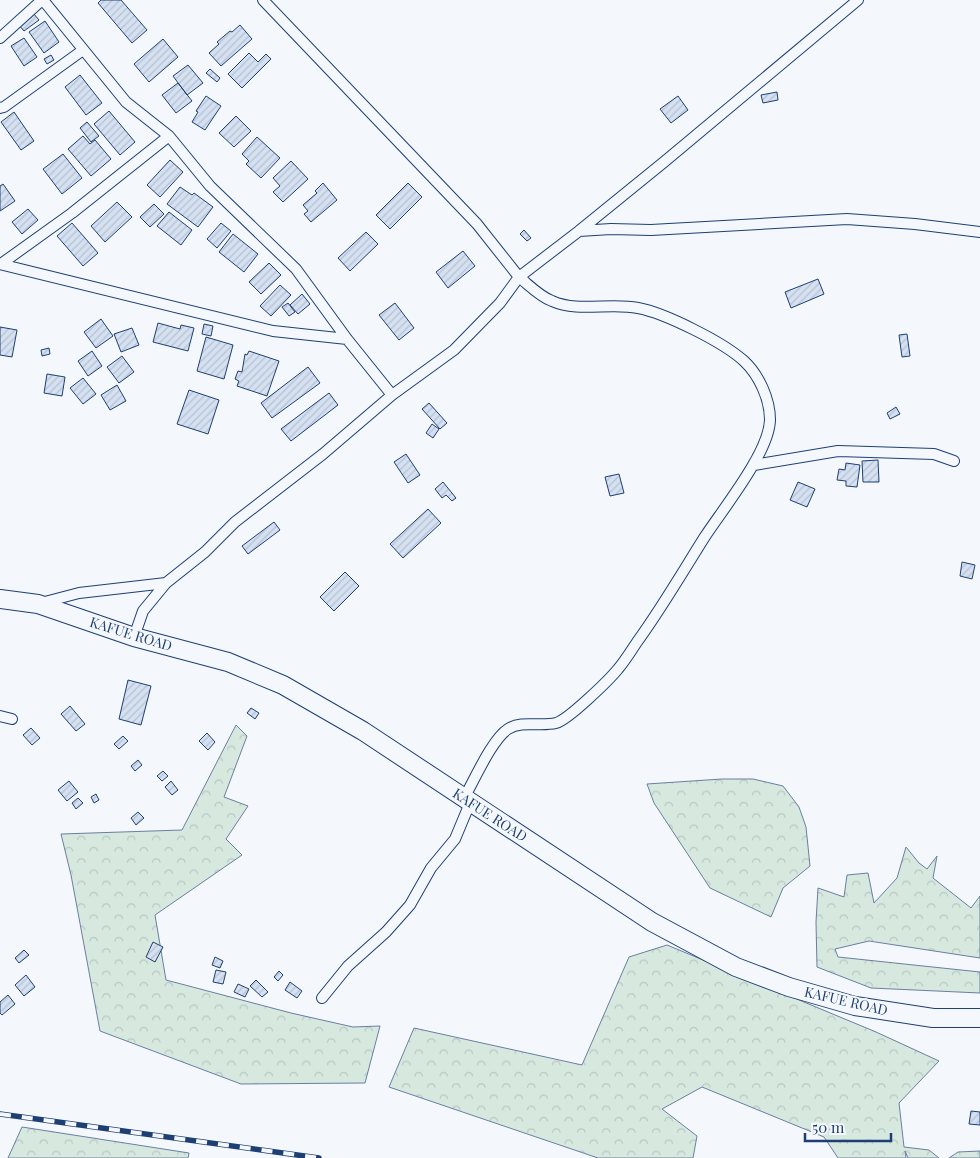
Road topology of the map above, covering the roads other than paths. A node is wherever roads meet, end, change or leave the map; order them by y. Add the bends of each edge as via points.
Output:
1 (43, 0) edge
2 (263, 0) edge
3 (858, 0) edge
4 (0, 38) edge
5 (83, 50) junction
6 (0, 108) edge
7 (169, 136) junction
8 (579, 231) junction
9 (980, 232) edge
10 (1, 264) edge
11 (519, 276) junction
12 (347, 339) junction
13 (392, 395) junction
14 (954, 461) dead end
15 (754, 464) junction
16 (166, 583) junction
17 (0, 599) edge
18 (38, 604) junction
19 (134, 637) junction
20 (0, 716) edge
21 (12, 718) dead end
22 (467, 800) junction
23 (322, 998) dead end
24 (980, 1018) edge

1 - 4 street
1 - 5 street
2 - 11 street via 471,217
3 - 8 street
5 - 6 street
5 - 7 street via 126,102
7 - 10 street
7 - 12 street via 210,186 296,269
8 - 9 street via 847,219
8 - 11 street
10 - 12 street via 273,331
11 - 13 street via 500,304 454,350
11 - 15 street via 552,302 577,307 623,306 657,314 723,346 744,362 758,378 768,401 770,421 764,445
12 - 13 street
13 - 16 street via 235,522
14 - 15 street via 934,454 838,451
15 - 22 street via 618,670 558,723 518,724 507,730 496,742
16 - 18 street via 79,593
16 - 19 street via 143,611
17 - 18 highway, KAFUE ROAD
18 - 19 highway, KAFUE ROAD
19 - 22 highway, KAFUE ROAD via 228,662 283,685 363,731
20 - 21 street
22 - 23 street via 455,838 431,868 410,905 348,966
22 - 24 highway, KAFUE ROAD via 652,922 736,967 855,1006 933,1018

